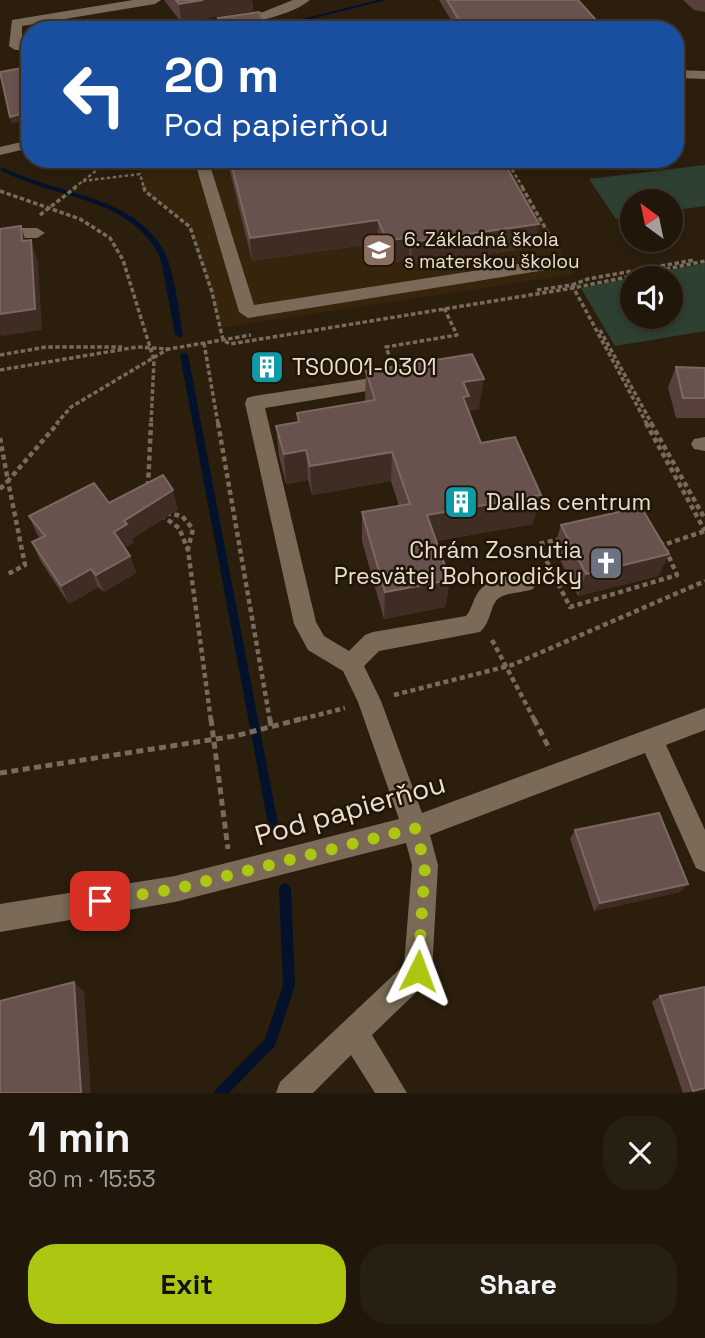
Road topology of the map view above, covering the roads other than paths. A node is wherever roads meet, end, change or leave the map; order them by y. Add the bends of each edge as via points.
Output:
1 (155, 0) edge
2 (303, 0) edge
3 (28, 21) edge
4 (230, 21) edge
5 (21, 22) edge
6 (21, 46) edge
7 (684, 74) edge
8 (705, 75) edge
9 (21, 146) edge
10 (0, 151) edge
11 (204, 168) edge
12 (0, 233) edge
13 (37, 233) dead end
14 (564, 261) road end
15 (405, 379) edge
16 (525, 583) dead end
17 (351, 664) junction
18 (705, 719) edge
19 (651, 739) junction
20 (415, 828) junction
21 (705, 859) edge
22 (0, 918) edge
23 (354, 1032) junction
24 (291, 1093) edge
25 (392, 1093) edge

1 - 3 street
2 - 4 street via 266,15
5 - 6 street via 16,23 15,46
7 - 8 street
9 - 10 street
11 - 14 street via 248,312
12 - 13 street
15 - 17 street via 254,403 305,624 316,643
16 - 17 street via 489,591 483,597 480,618 472,625 373,642
17 - 20 street
18 - 19 street, Pod papierňou
19 - 20 street, Pod papierňou
19 - 21 street
20 - 22 street, Pod papierňou via 175,889
20 - 23 street via 425,865 418,971
23 - 24 street
23 - 25 street

